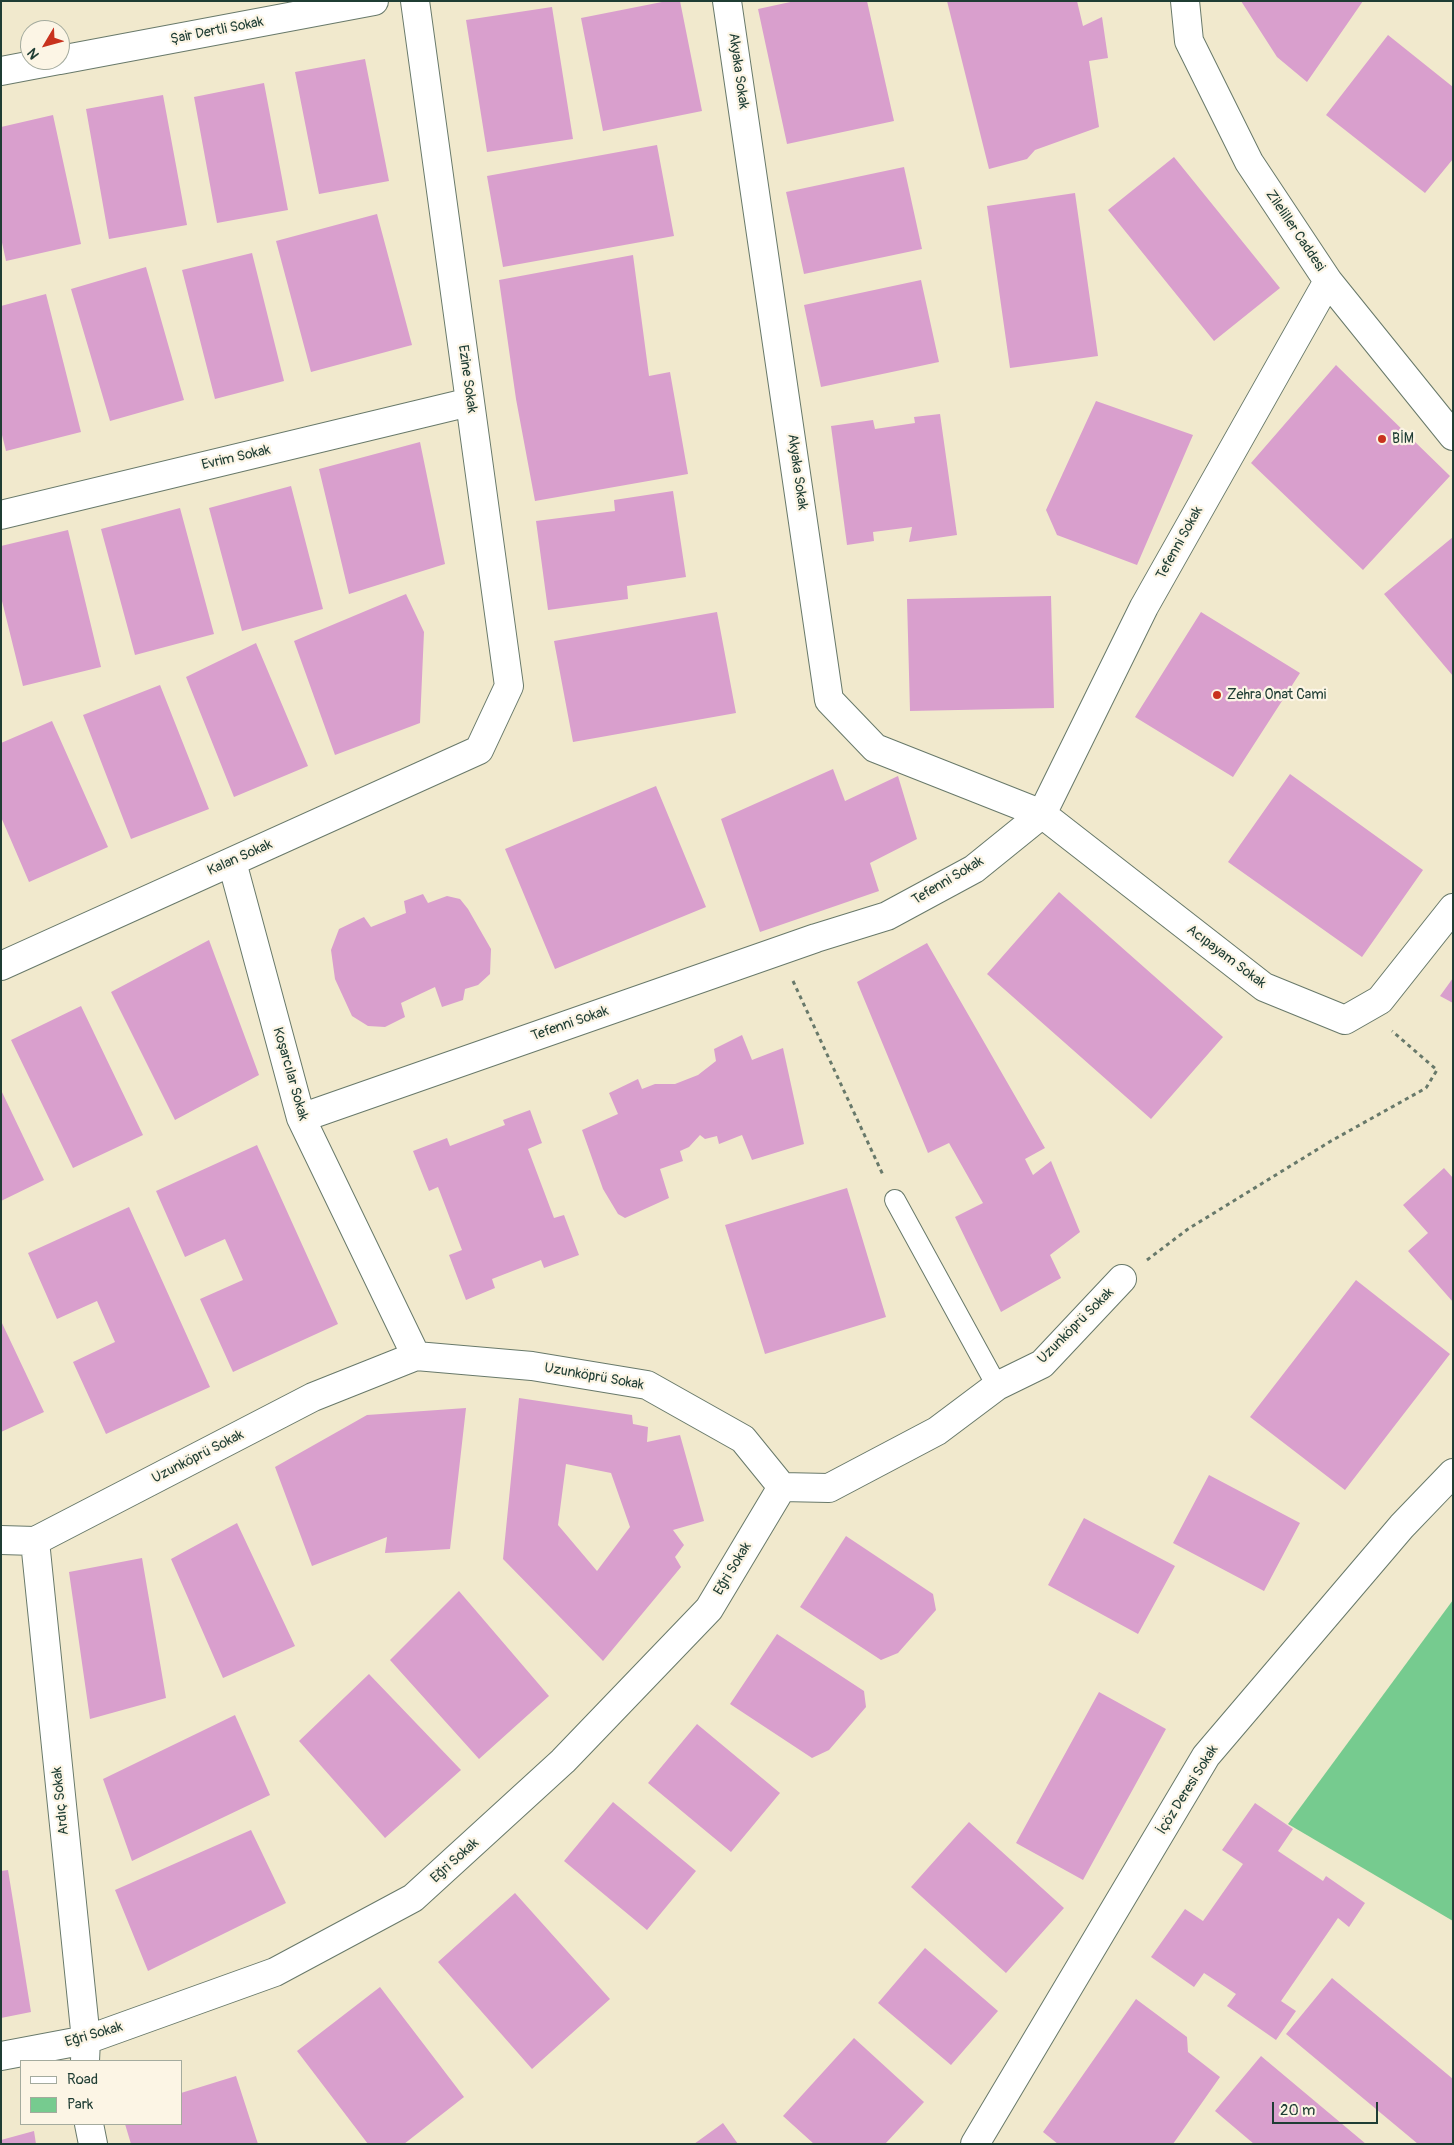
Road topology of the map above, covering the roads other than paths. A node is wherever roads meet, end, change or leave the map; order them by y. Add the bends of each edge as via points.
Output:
1 (374, 1) edge
2 (416, 1) edge
3 (728, 1) edge
4 (1185, 1) edge
5 (70, 58) edge
6 (20, 67) edge
7 (1, 71) edge
8 (1328, 281) junction
9 (470, 402) junction
10 (1453, 436) edge
11 (1, 515) edge
12 (479, 750) joint
13 (1042, 814) junction
14 (232, 862) junction
15 (1453, 908) edge
16 (1, 966) edge
17 (301, 1118) junction
18 (895, 1200) road end
19 (1122, 1279) road end
20 (416, 1356) junction
21 (997, 1386) junction
22 (1453, 1472) edge
23 (782, 1487) junction
24 (1, 1540) edge
25 (35, 1541) junction
26 (85, 2051) edge
27 (1, 2056) edge
28 (89, 2125) edge
29 (93, 2144) edge
30 (975, 2144) edge

1 - 5 street, Şair Dertli Sokak
2 - 9 street, Ezine Sokak
3 - 13 street, Akyaka Sokak via 829,700 875,748
4 - 8 street, Zileliller Caddesi via 1189,41 1249,162
6 - 7 street, Şair Dertli Sokak
8 - 10 street, Zileliller Caddesi
8 - 13 street, Tefenni Sokak via 1144,607
9 - 11 street, Evrim Sokak
9 - 12 street, Ezine Sokak via 509,686
12 - 14 street, Kalan Sokak
13 - 15 street, Acıpayam Sokak via 1264,987 1345,1020 1380,1000
13 - 17 street, Tefenni Sokak via 974,869 888,916
14 - 16 street, Kalan Sokak
14 - 17 street, Koşarcılar Sokak
17 - 20 street, Koşarcılar Sokak
18 - 21 lane
19 - 21 street, Uzunköprü Sokak via 1042,1364
20 - 23 street, Uzunköprü Sokak via 532,1366 647,1385 743,1439
20 - 25 street, Uzunköprü Sokak via 313,1397
21 - 23 street, Uzunköprü Sokak via 937,1431 829,1488
22 - 30 street, İçöz Deresi Sokak via 1402,1526 1206,1756
23 - 26 street, Eğri Sokak via 709,1609 563,1761 413,1898 275,1972
24 - 25 street, Uzunköprü Sokak
25 - 26 street, Ardıç Sokak
26 - 27 street, Eğri Sokak
28 - 29 street

